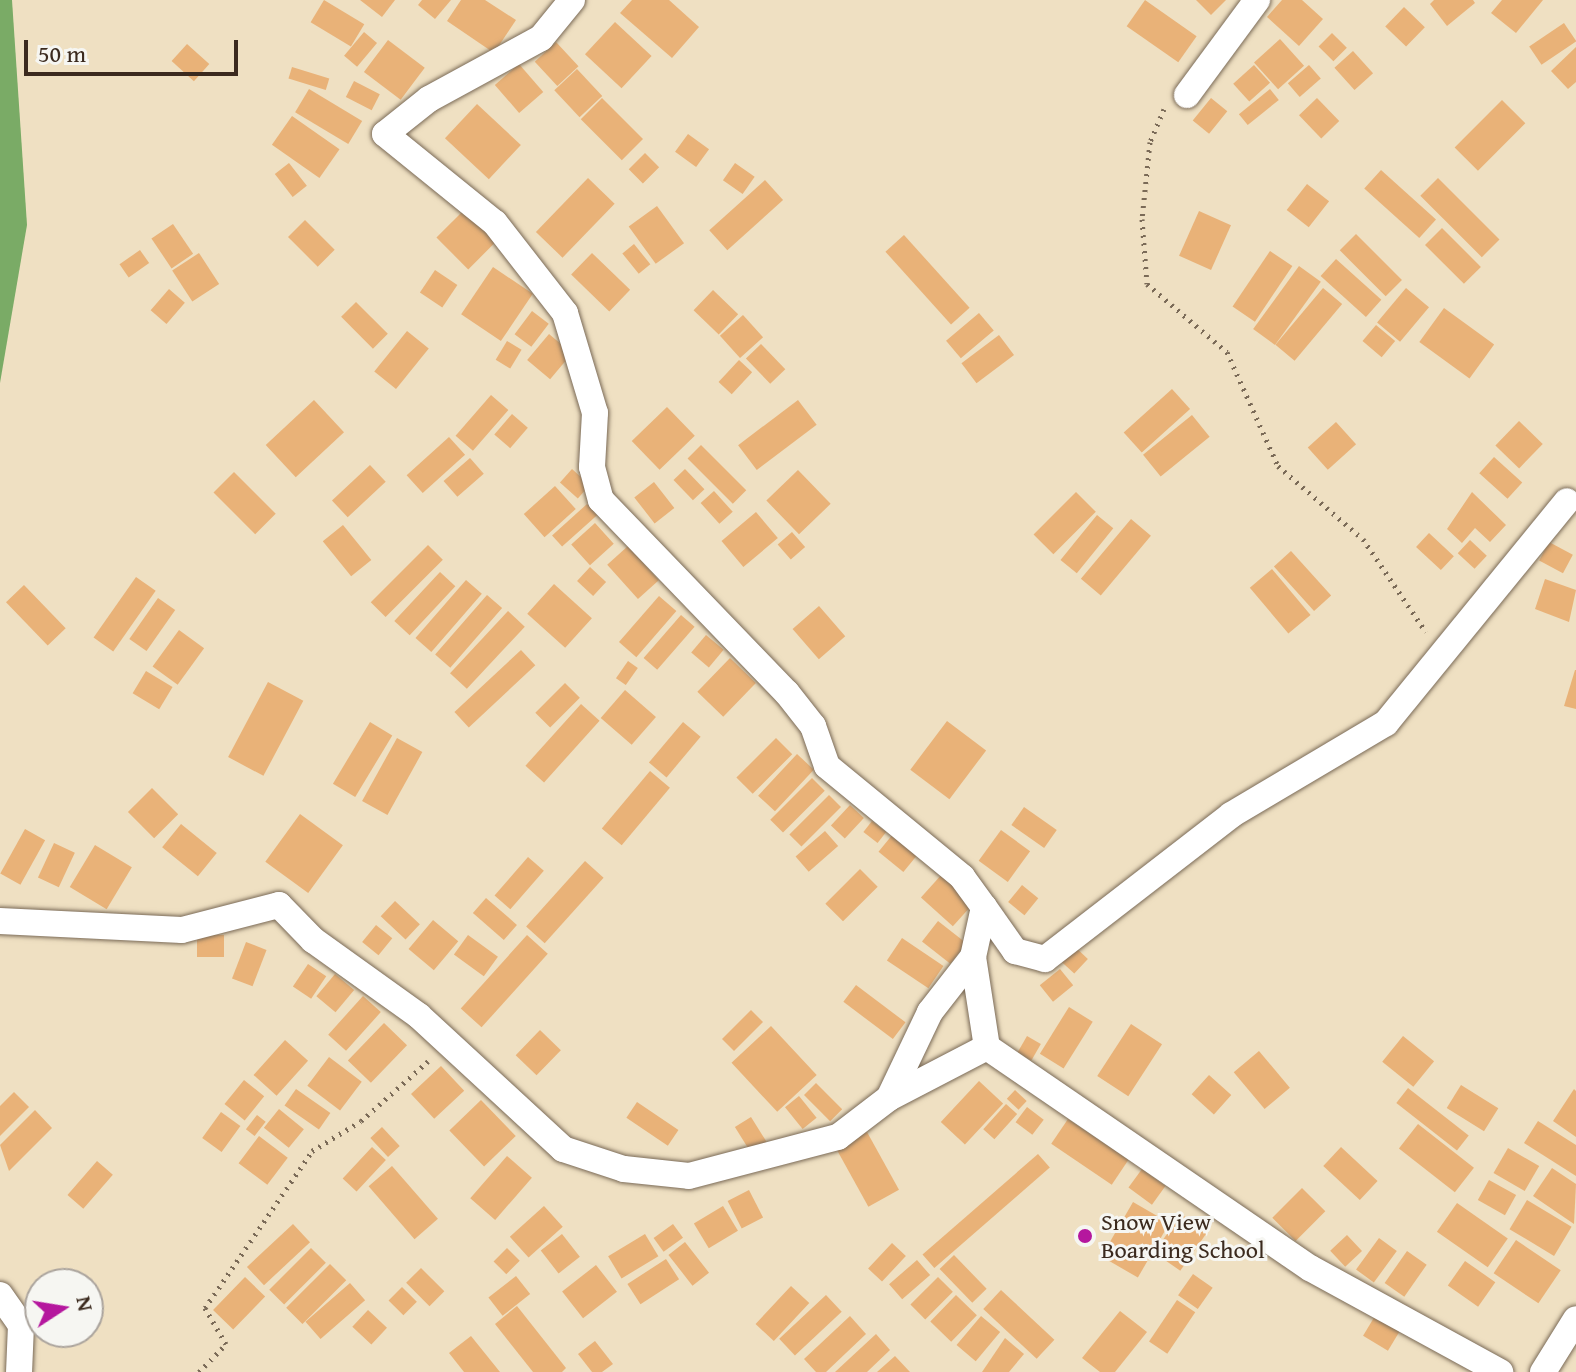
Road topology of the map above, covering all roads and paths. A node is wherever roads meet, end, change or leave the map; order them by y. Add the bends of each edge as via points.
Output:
1 (572, 0) edge
2 (1257, 0) edge
3 (1187, 95) joint
4 (1567, 501) dead end
5 (1425, 640) dead end
6 (984, 907) junction
7 (0, 921) edge
8 (973, 957) junction
9 (447, 1044) junction
10 (987, 1047) junction
11 (889, 1098) junction
12 (0, 1295) edge
13 (1576, 1319) edge
14 (19, 1372) edge
15 (199, 1372) edge
16 (1500, 1372) edge
17 (1543, 1372) edge

1 - 6 street via 541,38 429,99 385,134 495,223 565,313 595,413 592,467 601,500 787,693 813,726 827,766 962,877
2 - 3 street
3 - 5 path via 1159,114 1150,142 1142,219 1147,284 1227,352 1278,466 1363,539 1381,575 1426,625
4 - 6 street via 1386,723 1231,815 1045,959 1015,951
6 - 8 street
7 - 9 street via 182,930 279,905 313,940 419,1016
8 - 10 street
8 - 11 street via 930,1012
9 - 11 street via 563,1149 624,1169 689,1176 745,1165 838,1137
9 - 15 path via 361,1121 312,1151 205,1308 226,1344
10 - 11 street
10 - 16 street via 1310,1268
12 - 14 street via 21,1325
13 - 17 street

